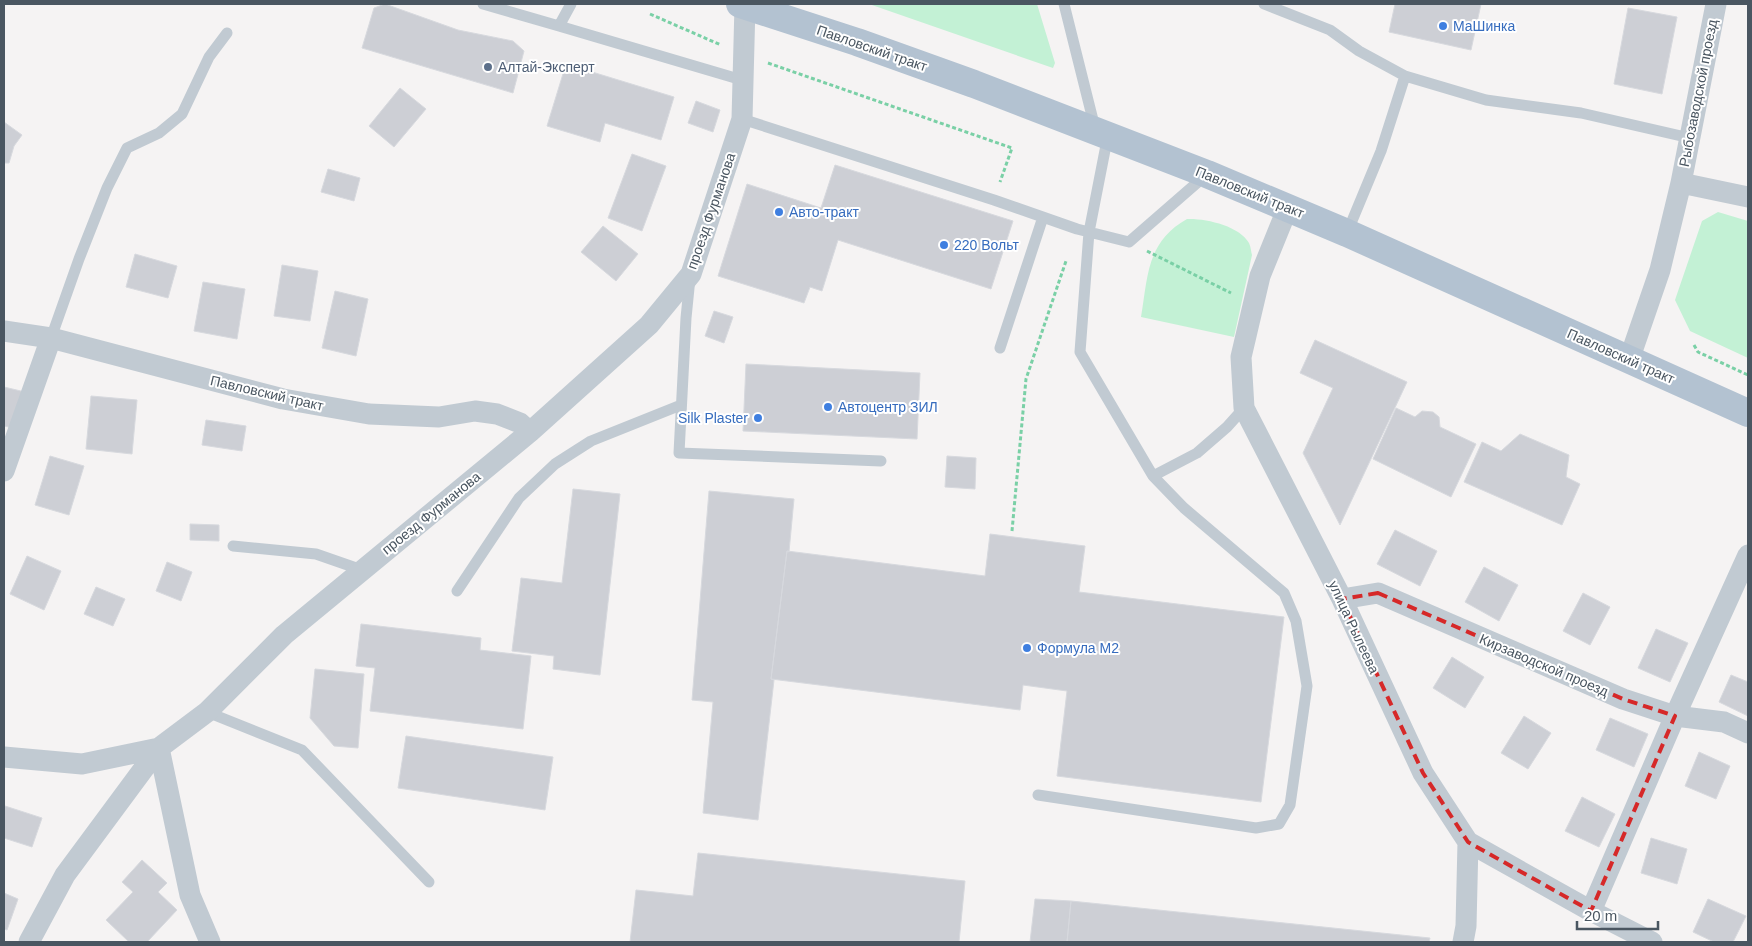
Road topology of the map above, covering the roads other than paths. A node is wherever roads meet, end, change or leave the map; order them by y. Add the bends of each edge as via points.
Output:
1 (483, 4) edge
2 (571, 4) edge
3 (743, 4) edge
4 (1064, 4) edge
5 (1264, 4) edge
6 (1716, 4) edge
7 (559, 26) junction
8 (227, 33) dead end
9 (1405, 76) junction
10 (742, 80) junction
11 (742, 119) junction
12 (1102, 133) junction
13 (1690, 138) junction
14 (1207, 174) junction
15 (1681, 183) junction
16 (1748, 197) edge
17 (1288, 207) junction
18 (1043, 217) junction
19 (1089, 232) junction
20 (1347, 233) junction
21 (691, 274) junction
22 (4, 331) edge
23 (51, 338) junction
24 (1000, 348) dead end
25 (1629, 360) junction
26 (681, 405) junction
27 (1244, 408) junction
28 (1748, 412) edge
29 (530, 432) junction
30 (882, 461) dead end
31 (4, 470) edge
32 (1153, 476) junction
33 (233, 546) dead end
34 (1748, 555) edge
35 (362, 570) junction
36 (457, 591) dead end
37 (1342, 599) junction
38 (206, 712) junction
39 (1674, 716) junction
40 (1748, 733) edge
41 (158, 748) junction
42 (4, 757) edge
43 (1038, 795) dead end
44 (1468, 842) junction
45 (429, 882) dead end
46 (1591, 911) junction
47 (29, 942) edge
48 (210, 942) edge
49 (1463, 942) edge
50 (1652, 942) edge

1 - 7 lane
2 - 7 lane
3 - 10 street, проезд Фурманова
3 - 12 main road, Павловский тракт via 974,84
4 - 12 lane
5 - 9 lane via 1330,30 1359,51
6 - 13 street, Рыбозаводской проезд
7 - 10 lane
8 - 23 lane via 209,57 182,114 159,133 127,148 107,188
9 - 13 lane via 1486,100 1581,113
9 - 20 lane via 1381,151
10 - 11 street, проезд Фурманова
11 - 18 lane
11 - 21 street, проезд Фурманова
12 - 14 main road, Павловский тракт
12 - 19 lane
13 - 15 street, Рыбозаводской проезд
14 - 17 main road, Павловский тракт
14 - 19 lane via 1129,242
15 - 16 street, Рыбозаводской проезд
15 - 25 street, Рыбозаводской проезд via 1660,270
17 - 20 main road, Павловский тракт
17 - 27 street, улица Рылеева via 1260,276 1241,357
18 - 19 lane
18 - 24 lane
19 - 32 lane via 1080,352
20 - 25 main road, Павловский тракт
21 - 26 lane
21 - 29 street, проезд Фурманова via 649,325
22 - 23 street, Павловский тракт
23 - 29 street, Павловский тракт via 283,398 369,414 439,417 475,411 497,414 520,423
23 - 31 street
25 - 28 main road, Павловский тракт
26 - 30 lane via 679,453
26 - 36 lane via 591,442 555,464 519,498
27 - 32 lane via 1197,453
27 - 37 street, улица Рылеева
29 - 35 street, проезд Фурманова
32 - 43 lane via 1184,508 1284,593 1296,621 1306,686 1290,805 1280,824 1256,828
33 - 35 lane via 316,554
34 - 39 street
35 - 38 street, проезд Фурманова via 284,635
37 - 39 street, Кирзаводской проезд via 1378,594 1623,699
37 - 44 street, улица Рылеева via 1422,773
38 - 41 street, проезд Фурманова
38 - 45 lane via 302,750
39 - 40 street, Кирзаводской проезд via 1724,722
39 - 46 street
41 - 42 street, проезд Фурманова via 82,764
41 - 47 street via 65,875
41 - 48 street via 190,895
44 - 46 street, улица Рылеева
44 - 49 street
46 - 50 street, улица Рылеева

